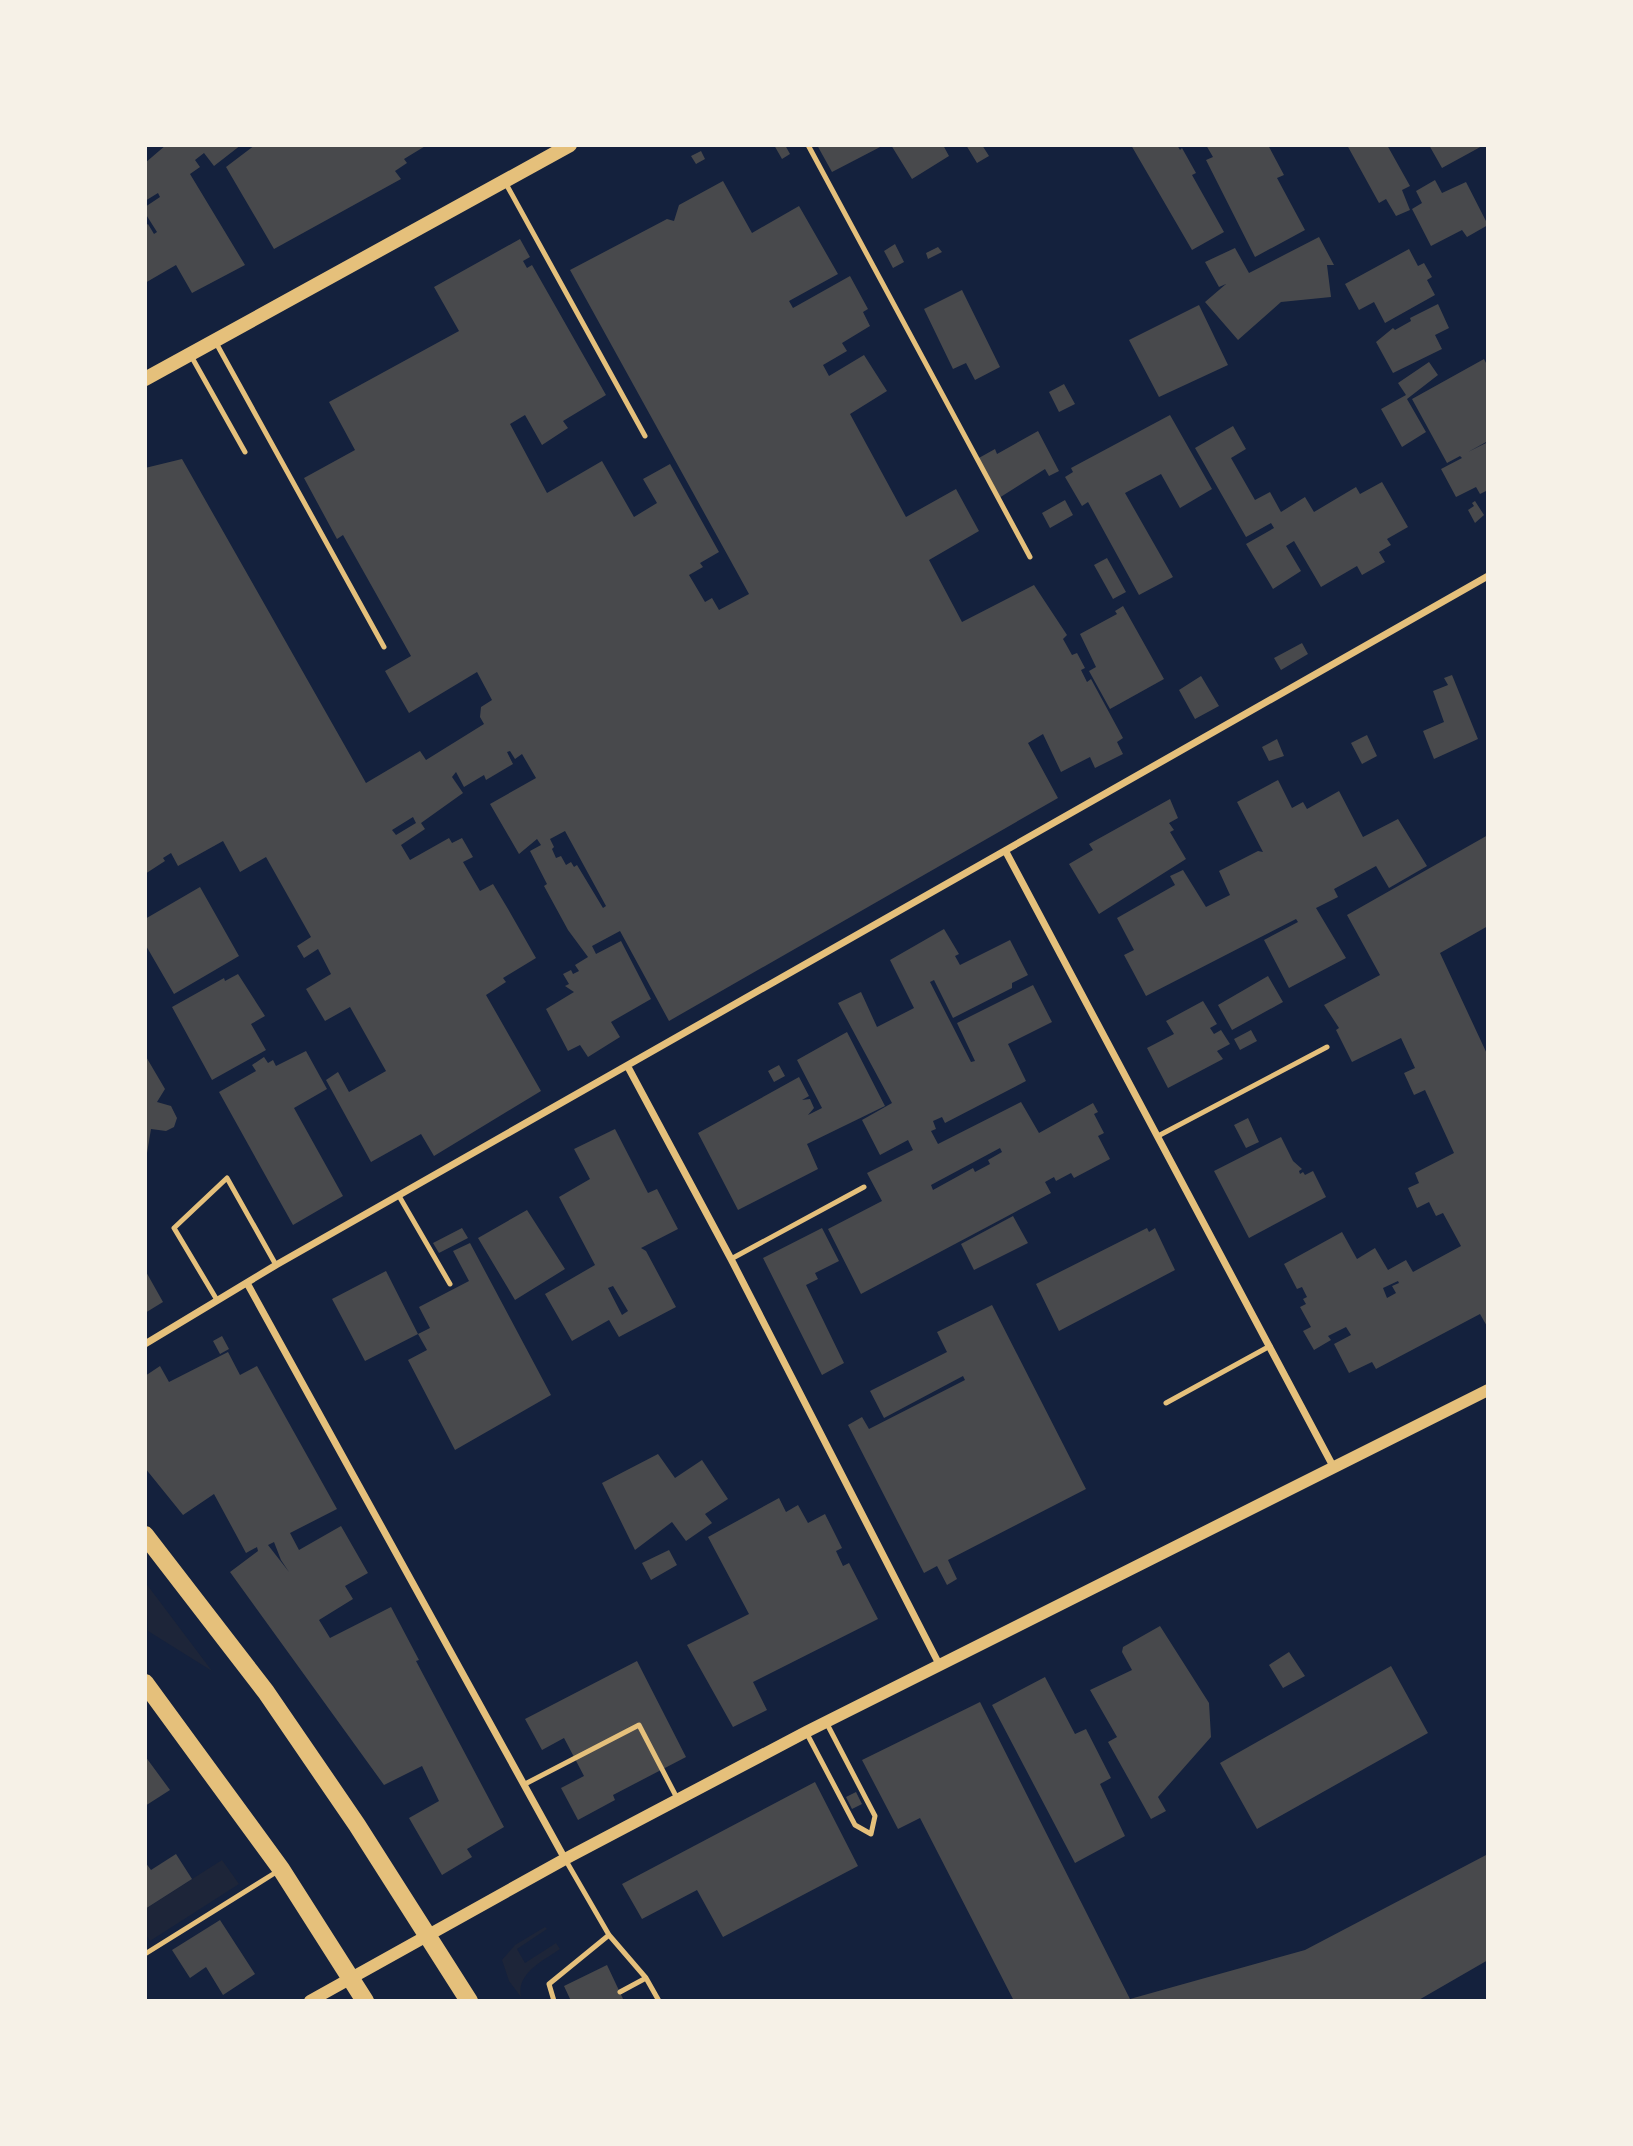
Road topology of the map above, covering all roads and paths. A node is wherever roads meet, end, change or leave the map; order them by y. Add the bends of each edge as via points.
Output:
1 (570, 145) edge
2 (808, 145) edge
3 (505, 182) junction
4 (215, 341) junction
5 (190, 354) junction
6 (145, 379) edge
7 (645, 436) dead end
8 (245, 452) dead end
9 (1030, 557) dead end
10 (1488, 576) edge
11 (384, 647) dead end
12 (1006, 852) junction
13 (1327, 1047) dead end
14 (628, 1068) junction
15 (1158, 1136) junction
16 (864, 1186) dead end
17 (399, 1196) junction
18 (731, 1259) junction
19 (276, 1265) junction
20 (247, 1283) junction
21 (450, 1284) dead end
22 (217, 1300) junction
23 (145, 1344) edge
24 (1270, 1346) junction
25 (1487, 1392) edge
26 (1166, 1403) dead end
27 (1334, 1468) junction
28 (145, 1535) edge
29 (939, 1664) junction
30 (145, 1683) edge
31 (826, 1722) junction
32 (806, 1732) junction
33 (524, 1784) junction
34 (678, 1800) junction
35 (565, 1858) junction
36 (281, 1869) junction
37 (426, 1935) junction
38 (609, 1936) junction
39 (145, 1954) edge
40 (351, 1978) junction
41 (646, 1978) junction
42 (620, 1992) dead end
43 (310, 2001) edge
44 (365, 2001) edge
45 (469, 2001) edge
46 (554, 2001) edge
47 (659, 2001) edge

1 - 3 main road
2 - 9 lane
3 - 4 main road
3 - 7 lane
4 - 5 main road
4 - 11 lane
5 - 6 main road
5 - 8 lane
10 - 12 street
12 - 14 street
12 - 15 street
13 - 15 lane
14 - 17 street
14 - 18 street
15 - 24 street
16 - 18 lane
17 - 19 street
17 - 21 lane
18 - 29 street
19 - 20 street
19 - 22 lane via 227,1178 174,1228
20 - 22 street
20 - 33 street
22 - 23 street
24 - 26 lane
24 - 27 street
25 - 27 street
27 - 29 street
28 - 37 main road via 266,1692
29 - 31 street
30 - 36 main road
31 - 32 street
31 - 32 lane via 875,1816 871,1834 855,1825
32 - 34 street
33 - 34 lane via 639,1725
33 - 35 street
34 - 35 street
35 - 37 street
35 - 38 lane
36 - 39 lane
36 - 40 main road
37 - 40 street
37 - 45 main road
38 - 41 lane
38 - 46 lane via 549,1984
40 - 43 street
40 - 44 main road
41 - 42 lane
41 - 47 lane

